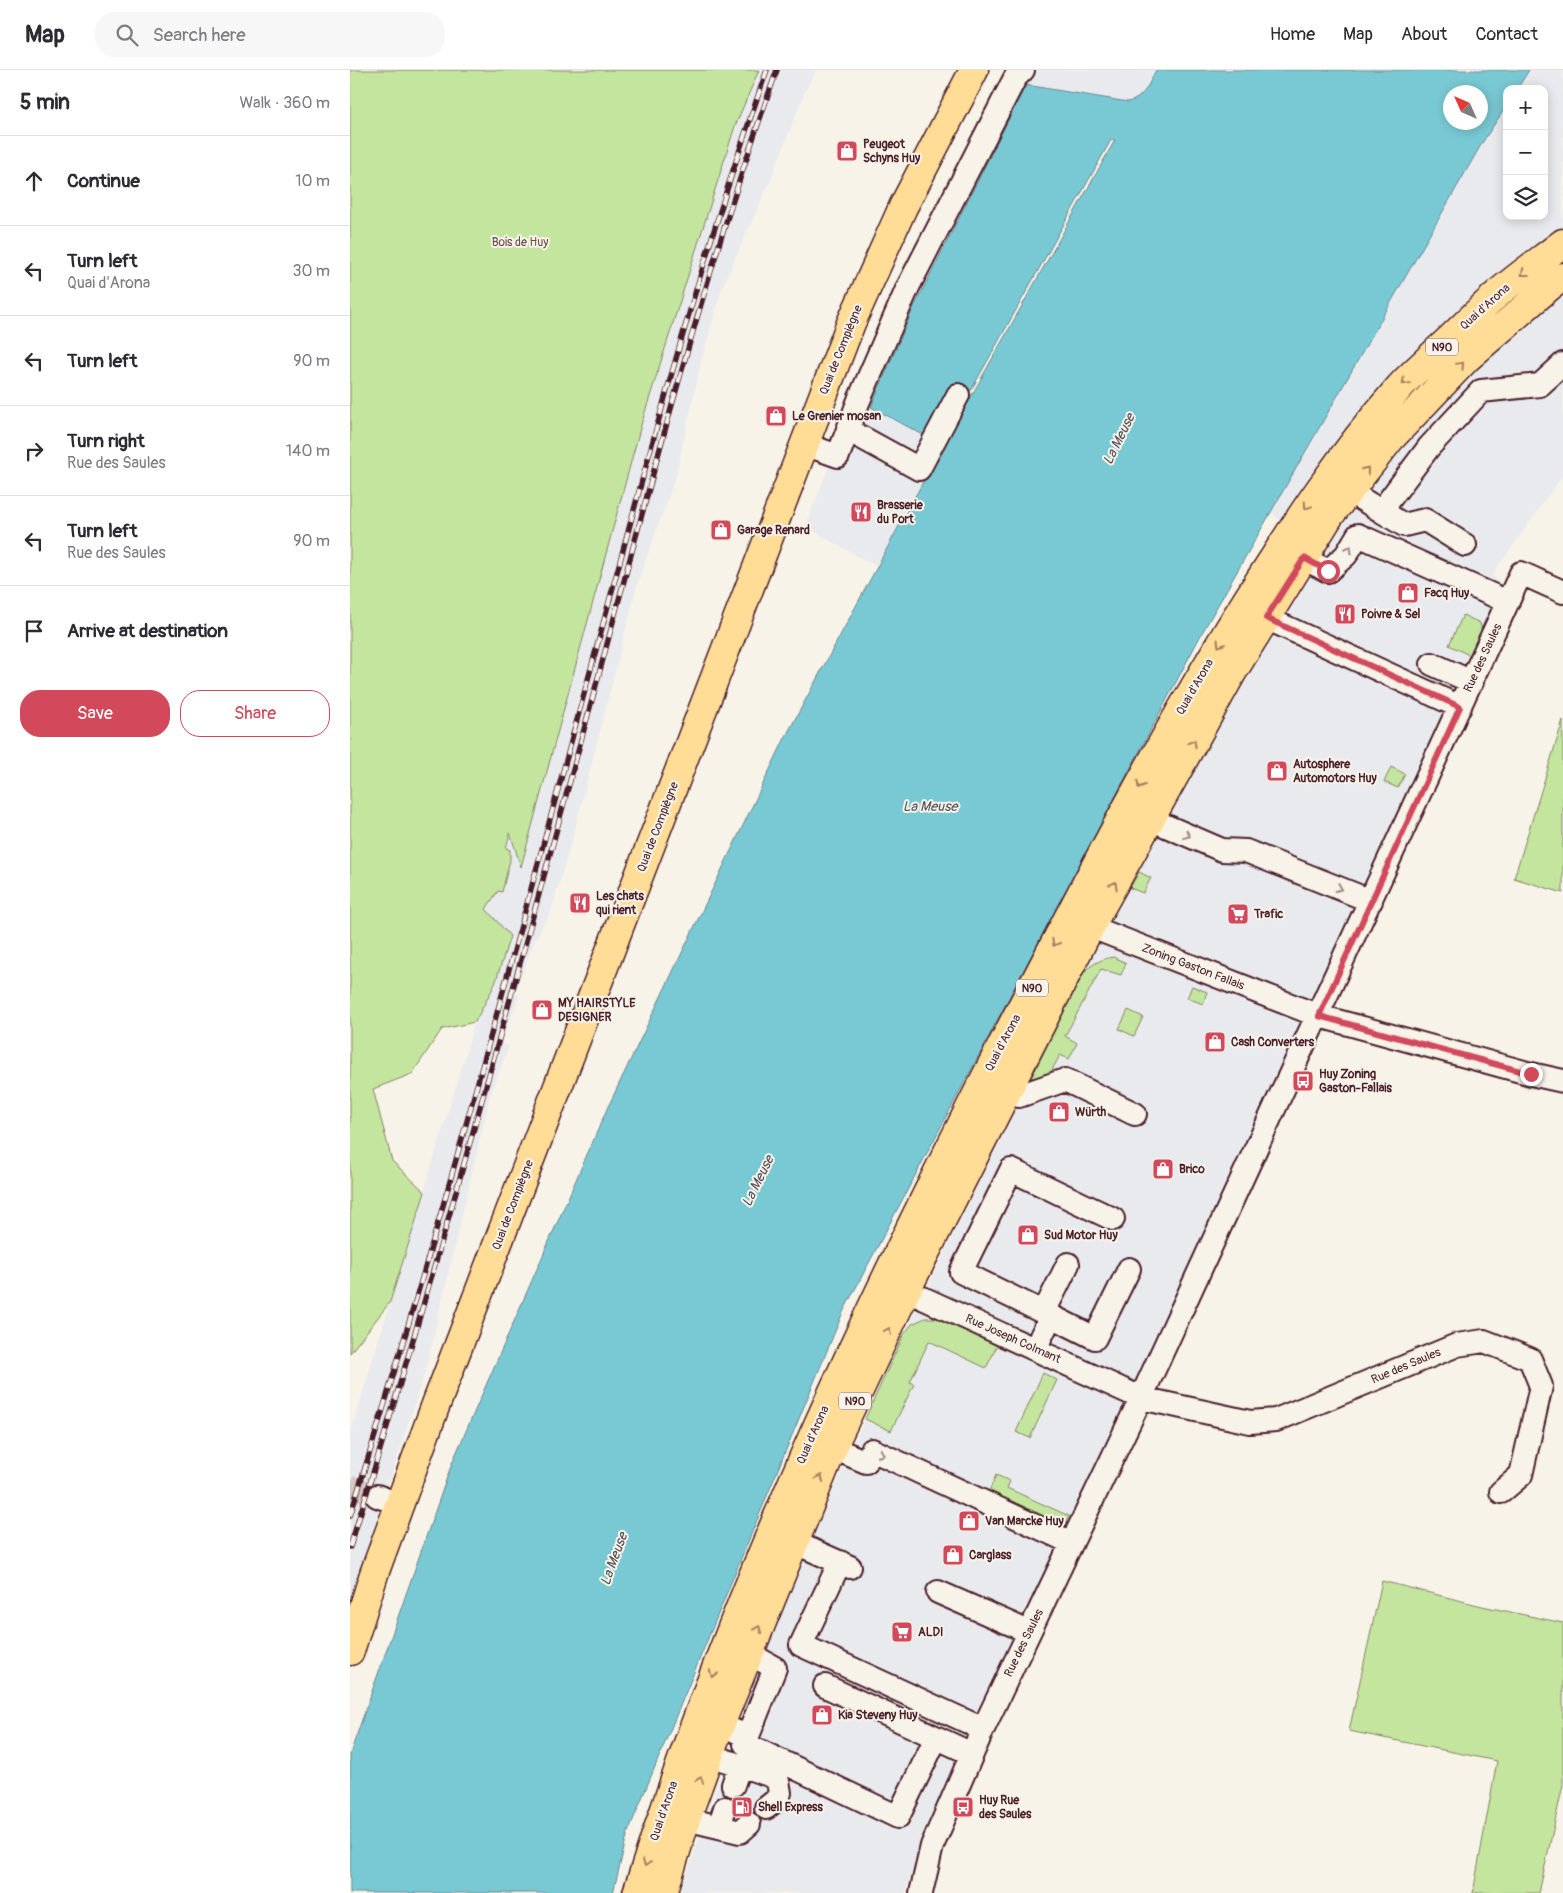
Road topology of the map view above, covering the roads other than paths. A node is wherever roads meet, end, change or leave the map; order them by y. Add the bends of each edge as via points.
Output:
1 (974, 70) edge
2 (1023, 70) edge
3 (1563, 243) edge
4 (1563, 277) edge
5 (1563, 364) edge
6 (958, 395) dead end
7 (848, 430) junction
8 (804, 444) junction
9 (1338, 484) junction
10 (1381, 511) junction
11 (1465, 546) dead end
12 (1292, 552) junction
13 (1563, 592) edge
14 (1508, 602) junction
15 (1266, 618) junction
16 (1432, 664) dead end
17 (1472, 682) junction
18 (1460, 707) junction
19 (1138, 814) junction
20 (1371, 901) junction
21 (1079, 922) junction
22 (1319, 1016) junction
23 (984, 1078) junction
24 (1563, 1081) edge
25 (1008, 1091) junction
26 (1135, 1114) dead end
27 (1113, 1219) dead end
28 (1068, 1264) dead end
29 (1129, 1269) dead end
30 (896, 1286) junction
31 (1047, 1314) junction
32 (1035, 1349) junction
33 (1141, 1398) junction
34 (822, 1443) junction
35 (1501, 1492) dead end
36 (782, 1537) junction
37 (1072, 1543) junction
38 (938, 1592) dead end
39 (1029, 1632) junction
40 (737, 1649) junction
41 (350, 1651) edge
42 (825, 1686) dead end
43 (720, 1725) junction
44 (983, 1729) junction
45 (748, 1736) junction
46 (936, 1738) junction
47 (972, 1754) junction
48 (709, 1755) junction
49 (766, 1808) dead end
50 (749, 1824) dead end
51 (673, 1831) junction
52 (636, 1893) edge
53 (662, 1893) edge
54 (922, 1893) edge

1 - 8 main road, Quai de Compiègne via 903,207 851,323
2 - 7 street via 1015,78 908,288
3 -> 9 main road, Quai d'Arona / N90 via 1498,294 1400,386
9 -> 4 main road, Quai d'Arona / N90 via 1391,438 1466,359
5 - 10 street via 1540,386 1481,391 1429,447
6 - 7 street via 919,469
7 - 8 street via 838,456
8 - 41 main road, Quai de Compiègne via 388,1500
9 - 10 street
9 - 12 main road, Quai d'Arona / N90
10 - 11 street via 1404,525 1426,520
12 -> 14 street via 1328,571 1346,555 1358,535
12 - 15 main road, Quai d'Arona / N90
12 -> 19 main road, Quai d'Arona / N90 via 1220,643
13 - 14 street, Rue des Saules via 1521,573
14 - 17 street, Rue des Saules
15 - 18 street
19 -> 15 main road, Quai d'Arona / N90
16 - 17 street
17 - 18 street, Rue des Saules
18 - 20 street, Rue des Saules
19 -> 20 street via 1222,850 1246,852
19 - 21 main road, Quai d'Arona / N90
20 - 22 street, Rue des Saules
21 - 22 street, Zoning Gaston Fallais
21 -> 23 main road, Quai d'Arona / N90
21 - 25 main road, Quai d'Arona / N90
22 - 24 street
22 - 33 street, Rue des Saules
23 - 25 street
23 - 30 main road, Quai d'Arona / N90
25 - 26 street via 1019,1096 1065,1080
25 - 30 main road, Quai d'Arona / N90
27 - 31 street via 1010,1170 960,1272
28 - 31 street
29 - 31 street via 1095,1338
30 - 32 street, Rue Joseph Colmant
30 - 34 main road, Quai d'Arona / N90
31 - 32 street
32 - 33 street, Rue Joseph Colmant
33 - 35 street, Rue des Saules via 1250,1422 1276,1420 1457,1344 1484,1341 1530,1359 1542,1386 1521,1476
33 - 37 street, Rue des Saules
34 - 36 main road, Quai d'Arona / N90
34 -> 37 street via 866,1462 872,1450
36 - 40 main road, Quai d'Arona / N90
36 - 44 street via 845,1565 801,1645
37 - 39 street, Rue des Saules
38 - 39 street
39 - 44 street, Rue des Saules
40 - 43 main road, Quai d'Arona / N90
40 - 45 street via 775,1668
40 -> 51 main road, Quai d'Arona / N90 via 700,1706
42 - 46 street
43 - 45 street
43 - 48 main road, Quai d'Arona / N90
44 - 47 street, Rue des Saules
45 - 46 street via 745,1744 898,1817
46 - 47 street
47 - 54 street, Rue des Saules via 932,1846
48 - 49 street via 736,1775 772,1776 778,1781 780,1793
51 -> 48 main road, Quai d'Arona / N90
50 - 51 street via 740,1832 722,1817
51 -> 52 main road, Quai d'Arona / N90
51 - 53 main road, Quai d'Arona / N90

